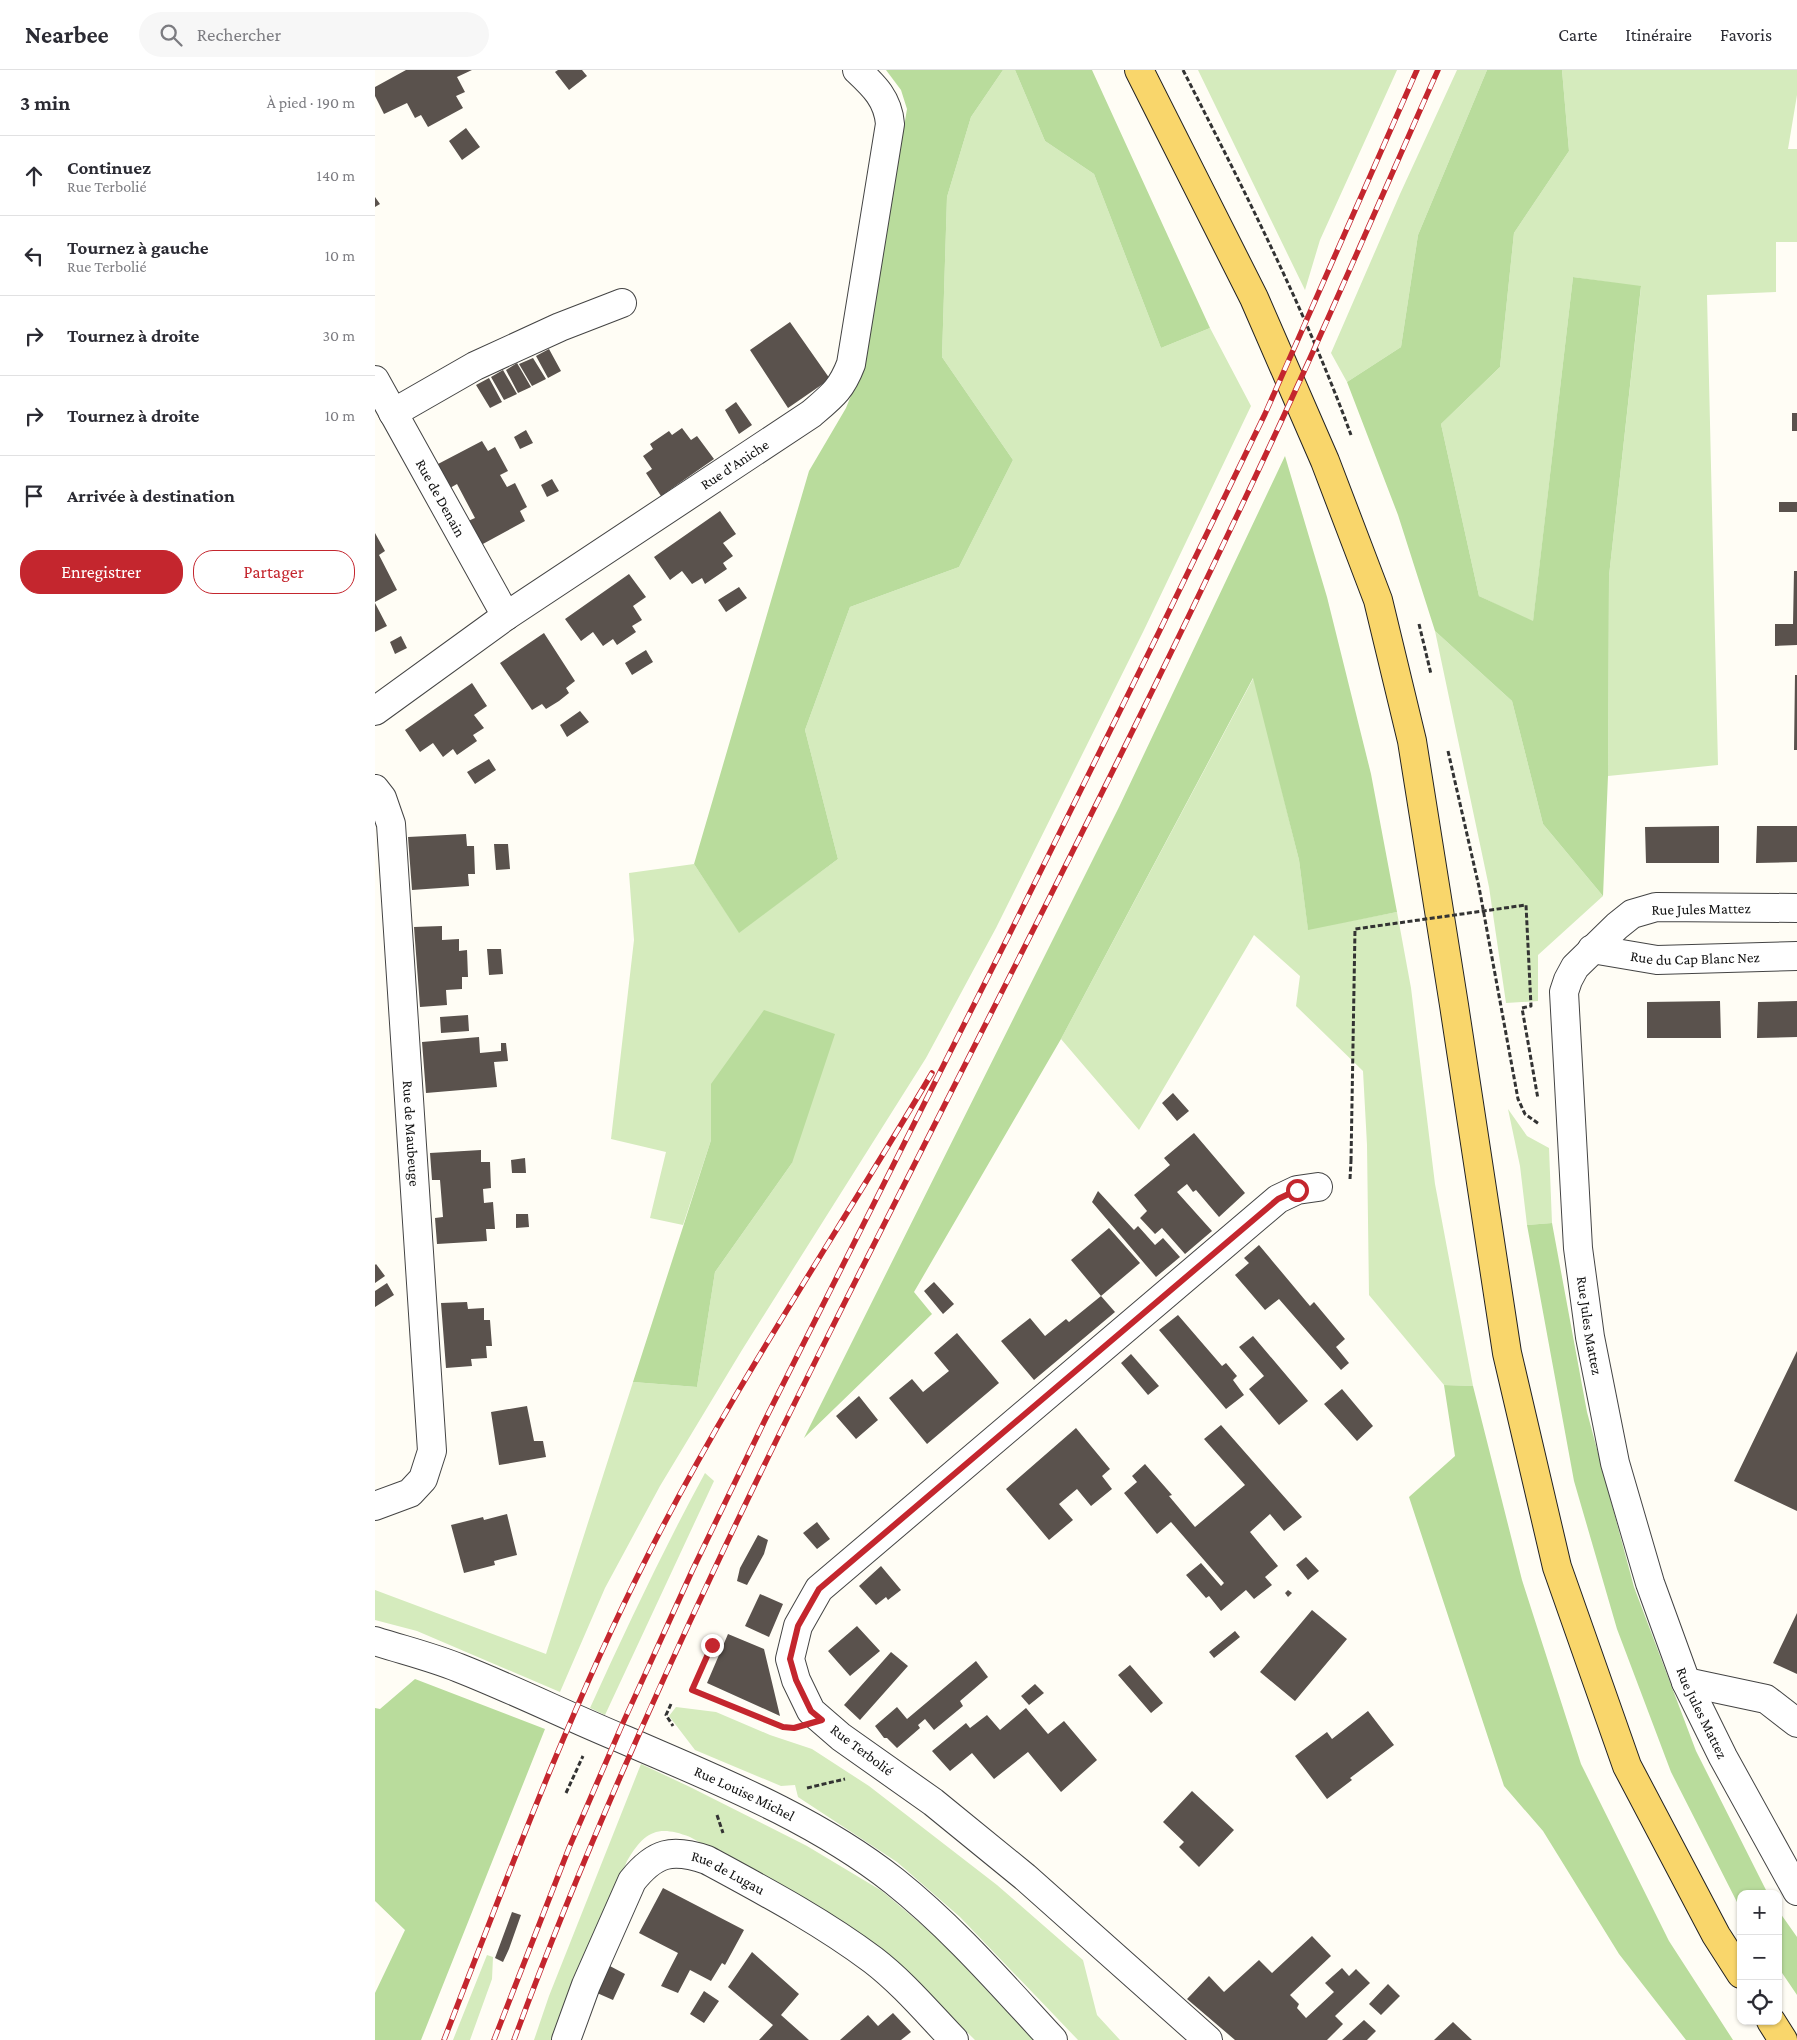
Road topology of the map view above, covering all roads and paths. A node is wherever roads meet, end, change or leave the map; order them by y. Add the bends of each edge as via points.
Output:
1 (857, 70) edge
2 (1139, 70) edge
3 (621, 303) dead end
4 (375, 380) edge
5 (393, 413) junction
6 (506, 616) junction
7 (375, 711) edge
8 (375, 789) edge
9 (1797, 908) edge
10 (1593, 949) junction
11 (1797, 956) edge
12 (1538, 1099) dead end
13 (1351, 1161) dead end
14 (1318, 1187) dead end
15 (375, 1506) edge
16 (375, 1642) edge
17 (712, 1645) dead end
18 (1686, 1682) junction
19 (822, 1720) junction
20 (1797, 1723) edge
21 (595, 1728) junction
22 (847, 1778) dead end
23 (801, 1789) dead end
24 (566, 1793) dead end
25 (1797, 1890) edge
26 (1737, 1968) edge
27 (1774, 2025) edge
28 (566, 2040) edge
29 (954, 2040) edge
30 (1053, 2040) edge
31 (1208, 2040) edge
32 (1783, 2040) edge

1 - 6 street, Rue d'Aniche via 878,91 889,112 890,124 851,364 845,381 811,414
2 - 26 main road via 1254,298 1325,461 1378,600 1412,741 1507,1354 1557,1567 1627,1766 1716,1935
3 - 5 street via 475,366
4 - 5 street, Rue de Denain
5 - 6 street, Rue de Denain
6 - 7 street, Rue d'Aniche
8 - 15 street, Rue de Maubeuge via 382,798 391,824 432,1452 423,1479 409,1493
9 - 10 street, Rue Jules Mattez via 1656,907 1632,914
10 - 11 street, Rue du Cap Blanc Nez via 1657,960
10 - 18 street, Rue Jules Mattez via 1575,967 1564,992 1578,1248 1589,1337 1615,1463 1650,1583
12 - 13 path, bridge via 1521,1008 1531,1006 1526,905 1355,929
14 - 19 street, Rue Terbolié via 1297,1190 1278,1199 819,1589 798,1626 790,1659 807,1704
16 - 21 street, Rue Louise Michel via 457,1667
17 - 19 path via 692,1690 783,1727 794,1728
18 - 20 street via 1766,1699
18 - 25 street, Rue Jules Mattez via 1723,1757
19 - 31 street, Rue Terbolié via 933,1802 1013,1868
21 - 24 path
21 - 30 street, Rue Louise Michel via 727,1784 847,1847 894,1881 961,1940
22 - 23 path
27 - 32 main road
28 - 29 street, Rue de Lugau via 586,1985 632,1882 643,1868 658,1858 672,1853 688,1853 707,1860 822,1924 874,1961

